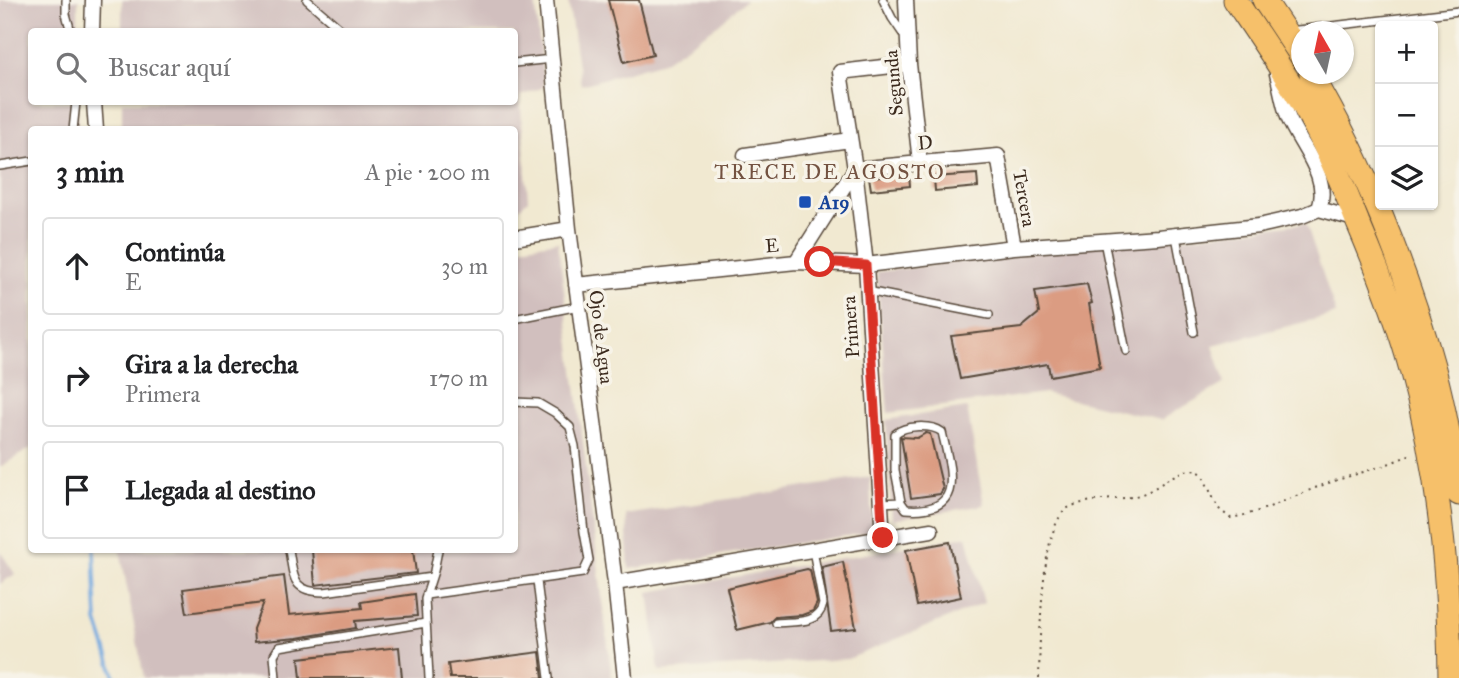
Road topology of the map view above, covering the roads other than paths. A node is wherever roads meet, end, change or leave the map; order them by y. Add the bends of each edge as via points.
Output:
1 (66, 0) edge
2 (93, 0) edge
3 (307, 0) edge
4 (546, 0) edge
5 (883, 0) edge
6 (906, 0) edge
7 (1235, 0) edge
8 (1264, 0) edge
9 (1459, 11) edge
10 (70, 28) edge
11 (92, 28) edge
12 (339, 28) edge
13 (1286, 31) junction
14 (908, 40) junction
15 (1291, 40) edge
16 (1266, 45) junction
17 (552, 60) junction
18 (518, 63) edge
19 (909, 64) junction
20 (1316, 84) edge
21 (76, 105) edge
22 (94, 105) edge
23 (73, 126) edge
24 (96, 126) edge
25 (850, 140) junction
26 (746, 155) dead end
27 (998, 156) joint
28 (28, 162) edge
29 (920, 162) junction
30 (0, 166) edge
31 (855, 169) junction
32 (1318, 209) junction
33 (1358, 220) junction
34 (569, 229) junction
35 (1176, 235) junction
36 (518, 237) edge
37 (1104, 241) junction
38 (1014, 247) junction
39 (796, 262) junction
40 (866, 265) junction
41 (576, 285) junction
42 (867, 291) junction
43 (579, 306) junction
44 (989, 315) dead end
45 (518, 318) edge
46 (1194, 332) dead end
47 (1126, 351) dead end
48 (518, 402) edge
49 (1459, 494) edge
50 (901, 502) junction
51 (881, 503) junction
52 (931, 530) dead end
53 (883, 538) junction
54 (813, 550) junction
55 (290, 553) edge
56 (438, 553) edge
57 (432, 577) junction
58 (537, 581) junction
59 (615, 583) junction
60 (426, 594) junction
61 (426, 623) junction
62 (776, 623) dead end
63 (276, 678) edge
64 (429, 678) edge
65 (549, 678) edge
66 (625, 678) edge
67 (1450, 678) edge

1 - 10 lane
2 - 11 street
3 - 12 lane
4 - 17 street, Ojo de Agua
5 - 14 lane
6 - 14 street, Segunda
7 - 16 highway
8 - 13 highway
9 - 13 lane
13 - 15 highway
13 - 16 lane
14 - 19 street, Segunda
16 - 32 street via 1287,116 1322,183
16 - 33 highway via 1303,105
17 - 18 lane
17 - 34 street, Ojo de Agua
19 - 25 street, Primera via 841,72
19 - 29 street, Segunda
20 - 49 highway via 1360,168 1415,310 1445,414
21 - 23 lane
22 - 24 street
25 - 26 street
25 - 31 street, Primera
27 - 29 street, D
27 - 38 street, Tercera
28 - 30 lane
29 - 31 street, D
31 - 39 street
31 - 40 street, Primera
32 - 33 street
32 - 35 street, E via 1259,226
33 - 67 highway via 1396,319 1429,446 1444,566
34 - 36 street
34 - 41 street, Ojo de Agua
35 - 37 street, E
35 - 46 lane
37 - 38 street, E
37 - 47 lane
38 - 40 street, E
39 - 40 street, E
39 - 41 street, E
40 - 42 street, Primera
41 - 43 street, Ojo de Agua
42 - 44 lane
42 - 51 street, Primera
43 - 45 lane
43 - 59 street, Ojo de Agua
48 - 58 lane via 538,403 570,427 589,560 583,573
50 - 50 lane via 895,434 936,428 942,432 948,461 951,486 947,499 918,510 906,509
50 - 51 lane
51 - 53 street, Primera
52 - 53 street
53 - 54 street
54 - 59 street
54 - 62 lane via 822,611 813,619
55 - 57 lane via 298,585 307,592
56 - 57 lane
57 - 60 lane
58 - 60 lane
58 - 65 lane
59 - 66 street, Ojo de Agua
60 - 61 lane
61 - 63 lane via 279,647 274,655
61 - 64 lane

